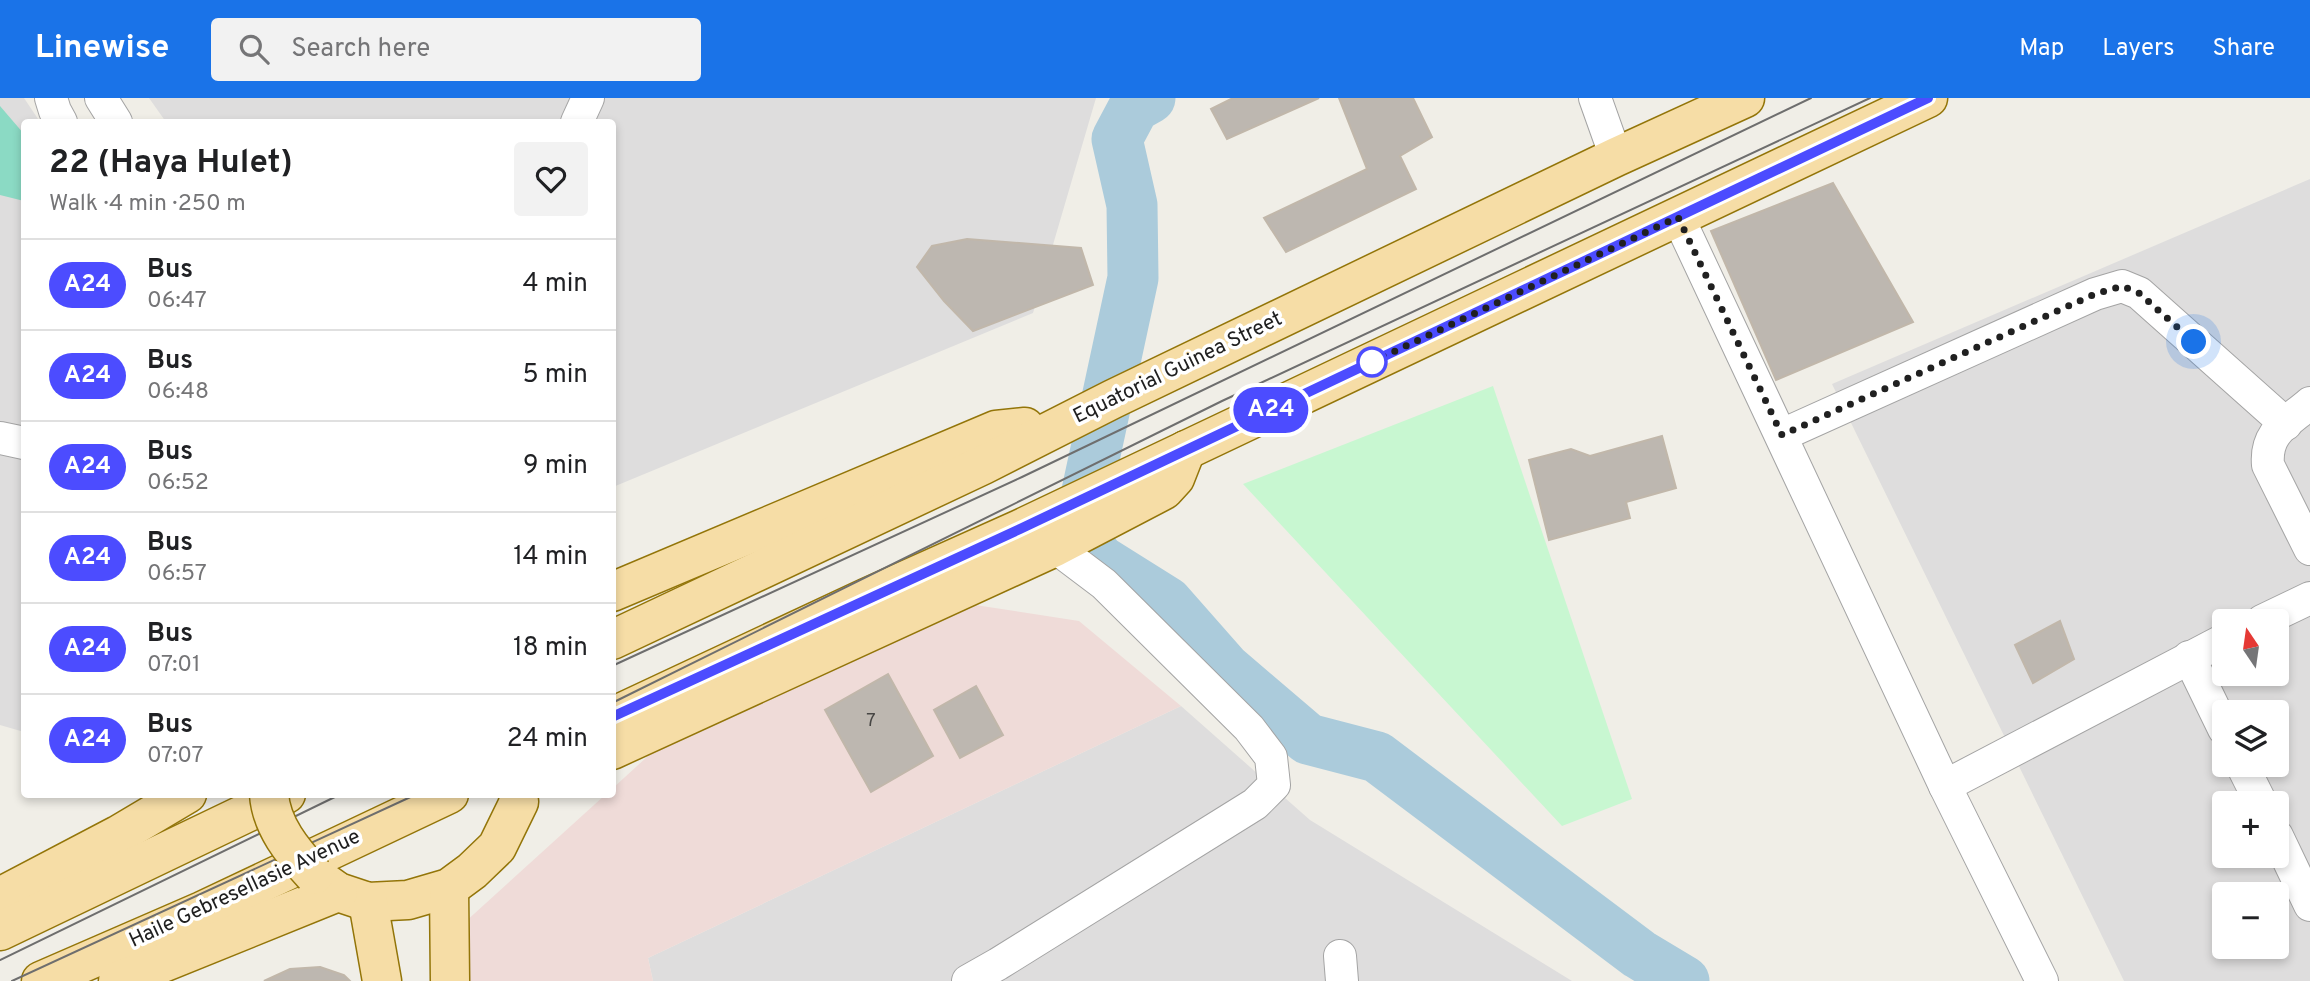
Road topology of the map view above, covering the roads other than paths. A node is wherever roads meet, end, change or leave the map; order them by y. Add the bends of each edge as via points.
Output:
1 (51, 98) edge
2 (101, 98) edge
3 (1595, 98) edge
4 (1745, 98) edge
5 (1928, 98) edge
6 (59, 119) edge
7 (114, 119) edge
8 (1616, 157) junction
9 (1678, 217) junction
10 (2310, 403) edge
11 (1066, 422) junction
12 (2286, 424) junction
13 (1782, 435) junction
14 (0, 438) edge
15 (21, 442) edge
16 (1059, 533) junction
17 (2310, 549) edge
18 (616, 590) edge
19 (2310, 598) edge
20 (2287, 609) edge
21 (616, 638) edge
22 (2212, 646) edge
23 (2189, 657) junction
24 (2212, 704) edge
25 (616, 715) edge
26 (616, 748) edge
27 (1945, 786) junction
28 (180, 798) edge
29 (269, 798) edge
30 (277, 798) edge
31 (441, 798) edge
32 (522, 798) edge
33 (2289, 861) edge
34 (449, 888) junction
35 (340, 889) junction
36 (2310, 905) edge
37 (10, 914) edge
38 (41, 981) edge
39 (118, 981) edge
40 (382, 981) edge
41 (450, 981) edge
42 (968, 981) edge
43 (2042, 981) edge

1 - 6 street
2 - 7 street
3 - 8 street
4 - 8 main road, Equatorial Guinea Street
5 - 9 main road
8 - 11 main road, Equatorial Guinea Street
9 - 13 street
9 - 16 main road via 1186,450 1151,481
10 - 12 street
11 - 18 main road via 996,430
11 - 21 main road, Equatorial Guinea Street
12 - 13 street via 2139,293 2122,286 2095,294
12 - 17 street via 2270,440 2268,465
13 - 27 street
14 - 15 street
16 - 25 main road
16 - 26 main road
16 - 42 street via 1249,728 1271,758 1274,785 1255,804
19 - 20 street
22 - 23 street
23 - 24 street
23 - 27 street
27 - 43 street
28 - 37 main road via 118,835
29 - 35 main road, bridge via 281,832 297,856
30 - 37 main road
31 - 38 main road, Haile Gebresellasie Avenue
32 - 34 main road via 496,847
33 - 36 street
34 - 35 main road via 408,900
34 - 41 main road
35 - 39 main road
35 - 40 main road

